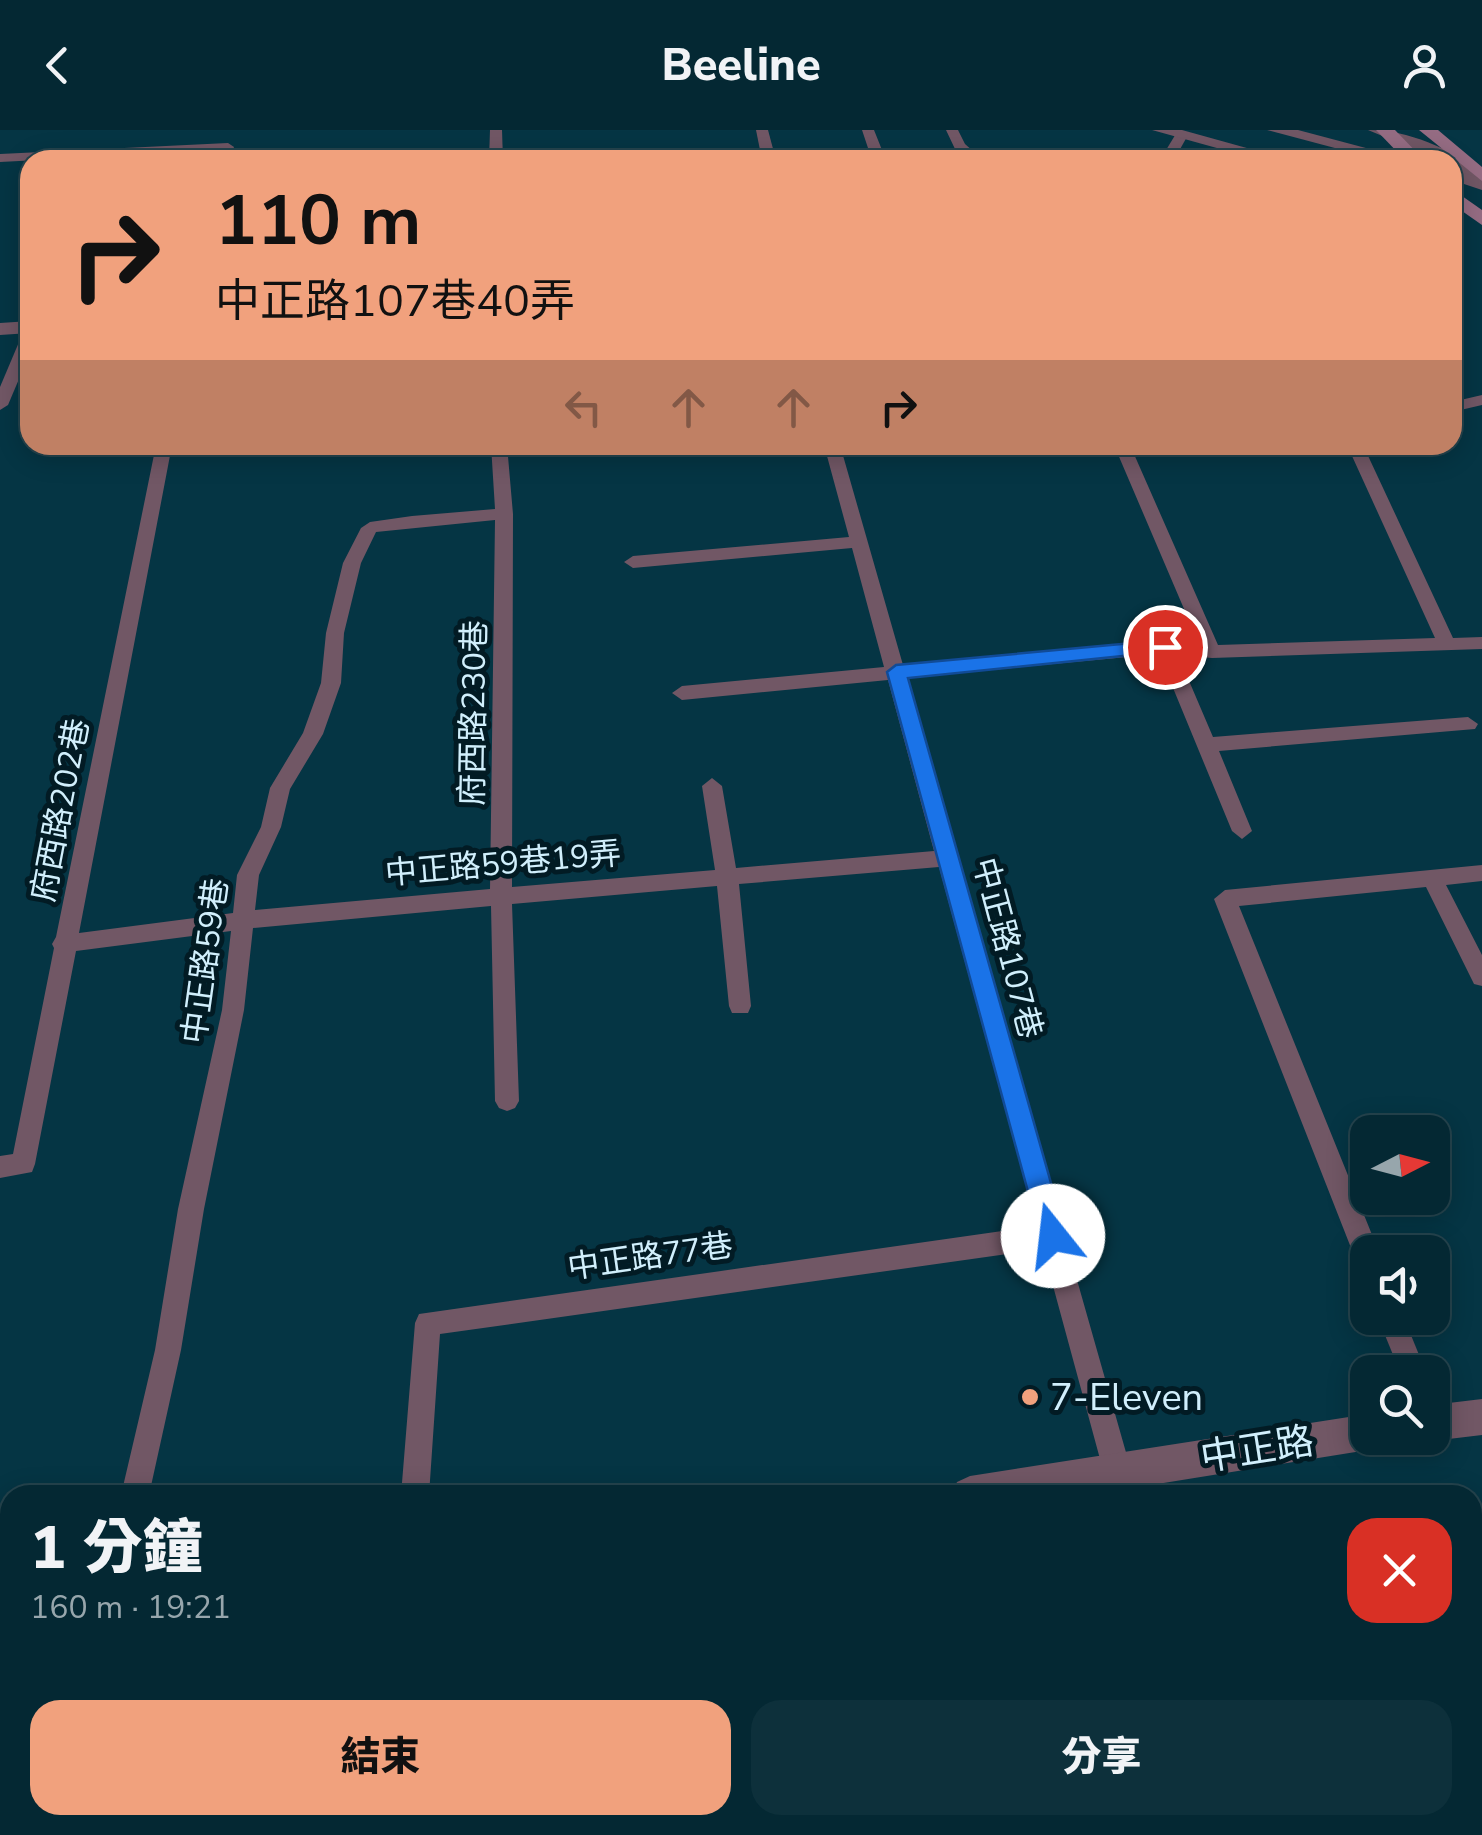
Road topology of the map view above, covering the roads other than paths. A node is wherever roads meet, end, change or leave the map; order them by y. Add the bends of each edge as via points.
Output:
1 (1161, 130) edge
2 (1276, 130) edge
3 (1428, 130) edge
4 (1383, 131) edge
5 (1182, 135) junction
6 (1173, 150) edge
7 (1241, 150) edge
8 (1360, 150) edge
9 (1403, 150) edge
10 (1431, 150) edge
11 (1450, 150) edge
12 (1462, 161) edge
13 (1482, 180) edge
14 (20, 359) edge
15 (0, 406) edge
16 (162, 455) edge
17 (500, 455) edge
18 (835, 455) edge
19 (1126, 455) edge
20 (1360, 455) edge
21 (504, 514) junction
22 (859, 542) junction
23 (633, 562) dead end
24 (1482, 643) edge
25 (1447, 644) junction
26 (1165, 647) junction
27 (1212, 652) junction
28 (896, 672) junction
29 (682, 693) dead end
30 (1468, 724) dead end
31 (1205, 745) junction
32 (712, 786) dead end
33 (1242, 831) dead end
34 (949, 858) junction
35 (1482, 873) edge
36 (727, 876) junction
37 (1432, 878) junction
38 (501, 895) junction
39 (243, 922) junction
40 (64, 944) junction
41 (1482, 977) edge
42 (740, 1006) dead end
43 (507, 1101) dead end
44 (0, 1168) edge
45 (1359, 1235) edge
46 (1053, 1236) junction
47 (1482, 1417) edge
48 (1450, 1420) edge
49 (1350, 1436) edge
50 (1118, 1482) edge
51 (138, 1485) edge
52 (416, 1485) edge
53 (1084, 1485) edge

1 - 5 street
2 - 8 street
3 - 11 main road
4 - 9 main road
4 - 10 street
5 - 6 lane
5 - 7 street
12 - 13 main road
14 - 15 lane
16 - 40 lane, 府西路202巷
17 - 21 lane, 府西路230巷
18 - 22 lane, 中正路107巷
19 - 27 lane
20 - 25 lane
21 - 38 lane, 府西路230巷
21 - 39 lane, 中正路59巷 via 370,528 352,563 331,684 280,788 271,828 248,875
22 - 23 lane
22 - 28 lane, 中正路107巷
24 - 25 lane
25 - 27 lane
26 - 27 lane
26 - 28 lane
26 - 31 lane
28 - 29 lane
28 - 34 lane, 中正路107巷
30 - 31 lane
31 - 33 lane
32 - 36 lane
34 - 36 lane, 中正路59巷19弄
34 - 46 lane, 中正路107巷
35 - 37 lane
36 - 38 lane, 中正路59巷19弄
36 - 42 lane
37 - 41 lane
37 - 45 lane via 1225,899
38 - 39 lane, 中正路59巷19弄
38 - 43 lane, 府西路230巷
39 - 40 lane, 中正路59巷19弄
39 - 51 lane, 中正路59巷 via 233,1010
40 - 44 lane, 府西路202巷 via 23,1164
46 - 50 lane, 中正路107巷
46 - 52 lane, 中正路77巷 via 428,1323
47 - 48 street
49 - 50 street, 中正路
50 - 53 street, 中正路

